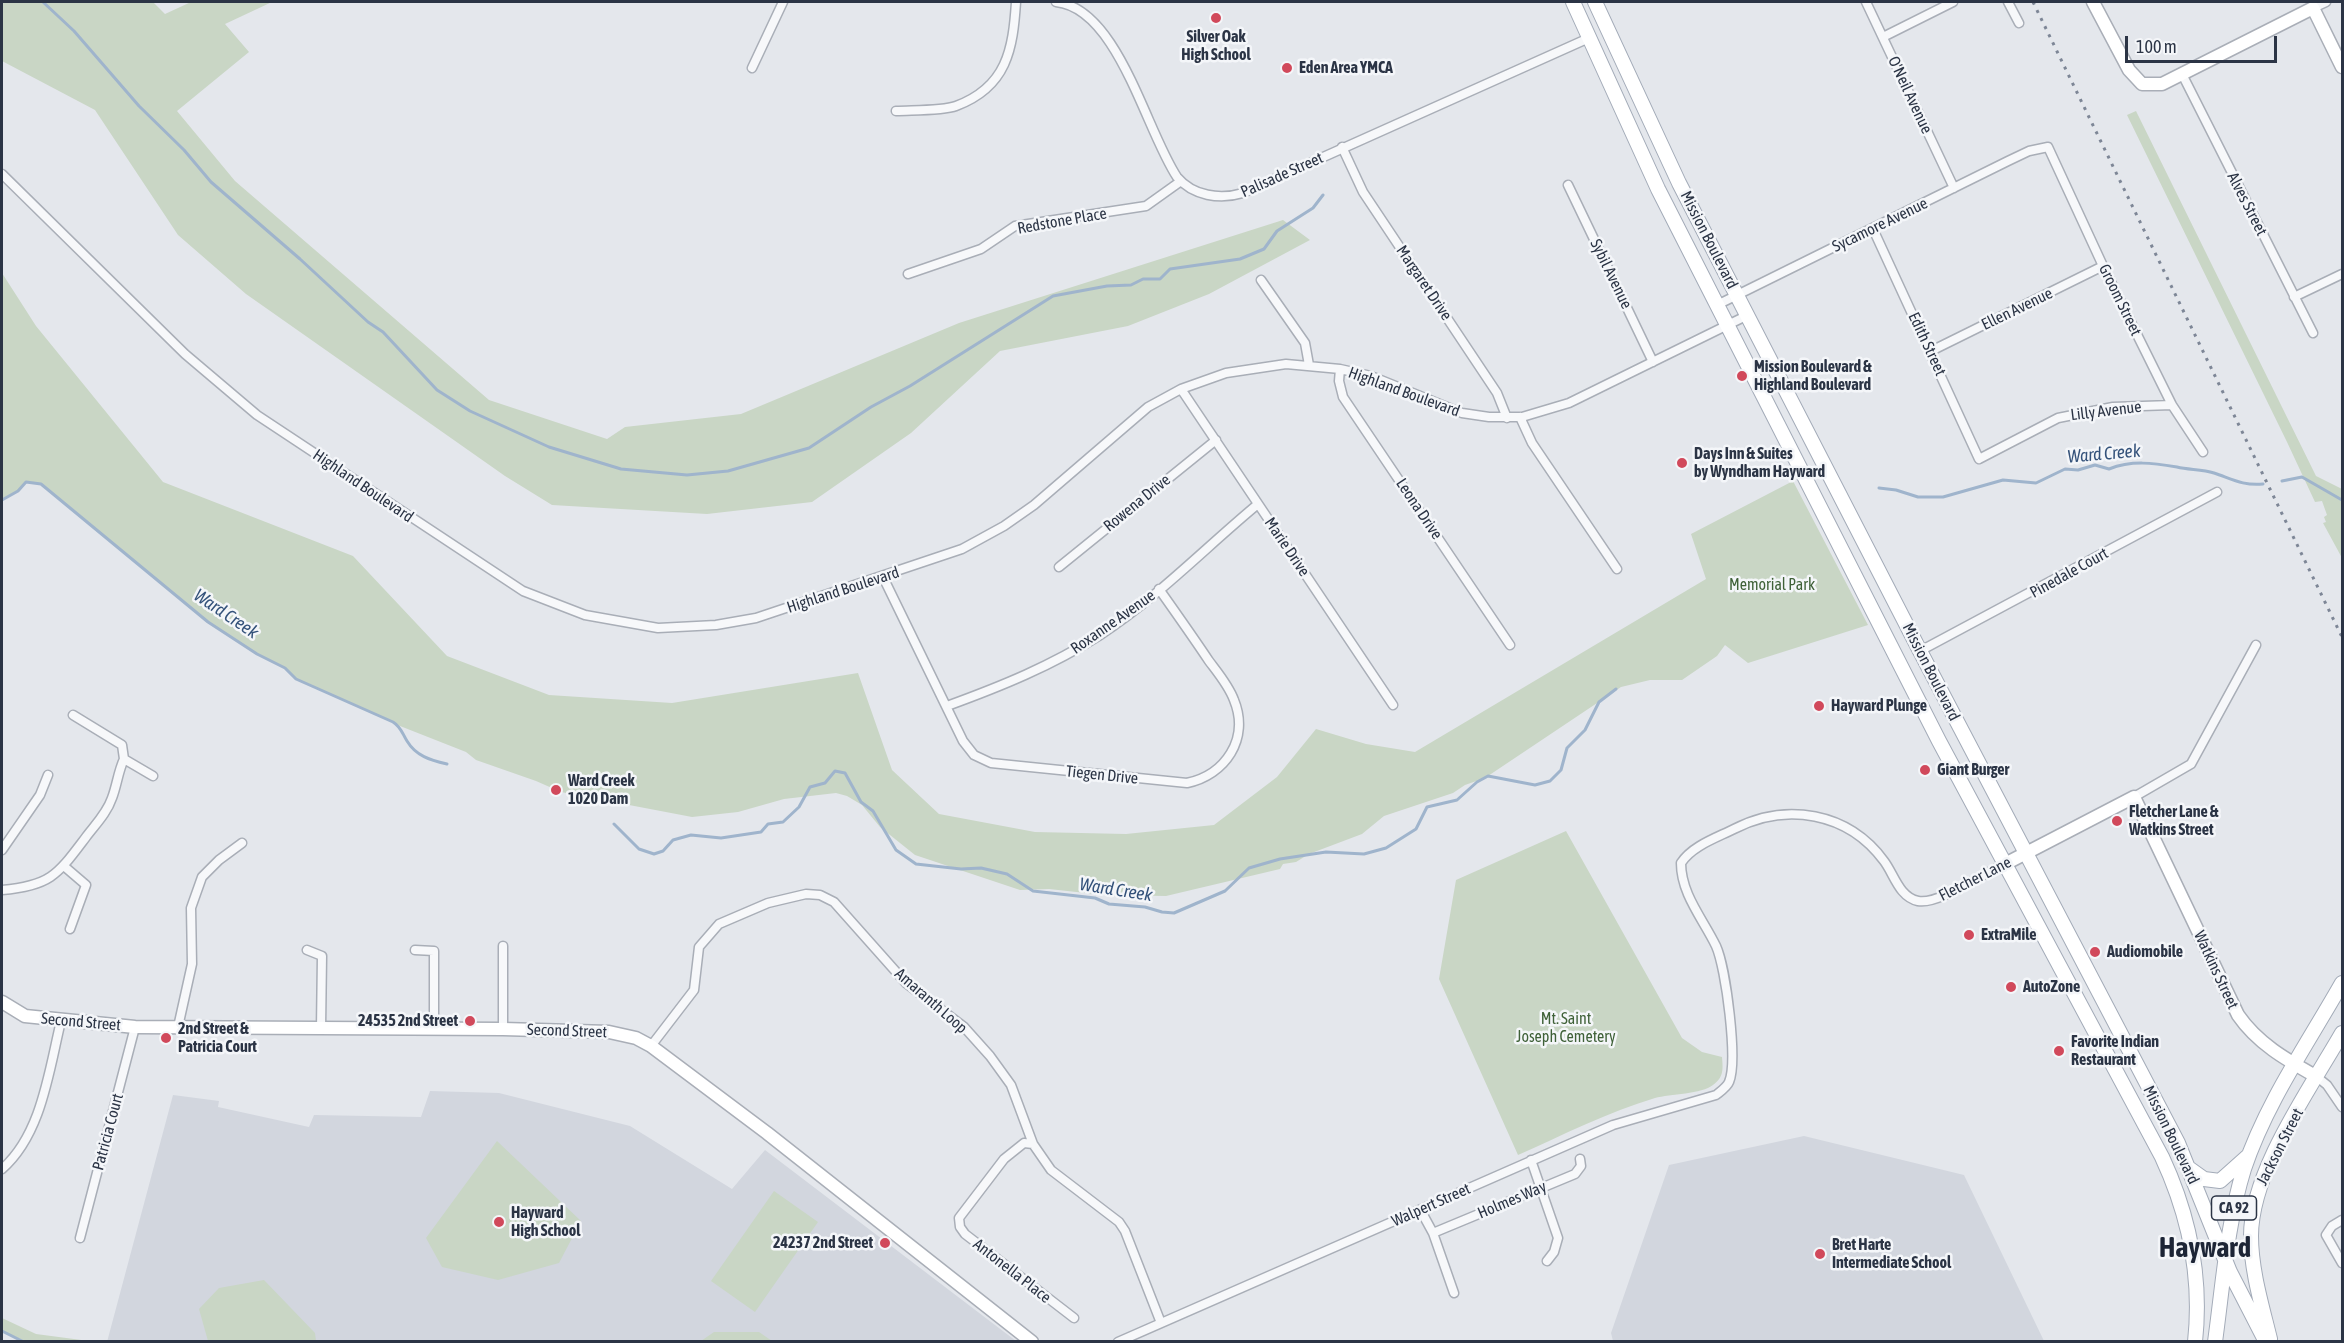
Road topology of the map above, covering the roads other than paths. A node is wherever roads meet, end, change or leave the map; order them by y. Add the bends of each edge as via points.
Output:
1 (783, 2) edge
2 (1016, 2) edge
3 (1056, 2) edge
4 (1573, 2) edge
5 (1595, 2) edge
6 (1868, 2) edge
7 (1953, 2) edge
8 (2008, 2) edge
9 (2093, 2) edge
10 (2326, 2) edge
11 (2313, 9) junction
12 (2019, 23) dead end
13 (1883, 37) junction
14 (1589, 38) junction
15 (752, 68) dead end
16 (2343, 68) edge
17 (2182, 74) junction
18 (896, 111) dead end
19 (1342, 147) junction
20 (2044, 147) joint
21 (2, 174) edge
22 (1181, 181) junction
23 (1568, 185) dead end
24 (1954, 188) junction
25 (1873, 229) junction
26 (2103, 266) junction
27 (908, 274) dead end
28 (2343, 274) edge
29 (1262, 280) dead end
30 (1738, 296) junction
31 (2294, 297) junction
32 (1717, 305) junction
33 (1748, 315) junction
34 (1727, 324) junction
35 (2313, 333) dead end
36 (1931, 351) junction
37 (1653, 362) junction
38 (1309, 365) junction
39 (1340, 369) junction
40 (1181, 389) junction
41 (2172, 405) junction
42 (1520, 417) junction
43 (1507, 418) junction
44 (1216, 440) junction
45 (2203, 452) dead end
46 (1979, 459) joint
47 (2217, 492) dead end
48 (1258, 504) junction
49 (1059, 567) dead end
50 (1617, 568) dead end
51 (884, 577) junction
52 (1159, 589) junction
53 (1510, 645) dead end
54 (2256, 645) dead end
55 (1920, 651) junction
56 (1392, 705) dead end
57 (947, 706) junction
58 (73, 715) dead end
59 (124, 759) junction
60 (48, 775) dead end
61 (153, 776) dead end
62 (2134, 796) junction
63 (242, 843) dead end
64 (2, 850) edge
65 (2025, 853) junction
66 (2005, 864) junction
67 (65, 867) junction
68 (2, 890) edge
69 (70, 929) dead end
70 (503, 946) dead end
71 (307, 950) dead end
72 (415, 950) dead end
73 (2343, 982) edge
74 (2, 1002) edge
75 (61, 1021) junction
76 (135, 1027) junction
77 (178, 1027) junction
78 (321, 1028) junction
79 (434, 1028) junction
80 (503, 1029) junction
81 (2343, 1033) edge
82 (651, 1046) junction
83 (1733, 1065) joint
84 (2295, 1065) junction
85 (2317, 1077) junction
86 (2343, 1107) edge
87 (1033, 1144) junction
88 (2250, 1155) junction
89 (1580, 1159) dead end
90 (1531, 1160) junction
91 (2189, 1168) junction
92 (2, 1169) edge
93 (1541, 1189) junction
94 (1421, 1211) junction
95 (2343, 1220) edge
96 (1433, 1233) junction
97 (80, 1238) dead end
98 (1547, 1261) dead end
99 (2226, 1262) junction
100 (2343, 1263) edge
101 (1454, 1293) dead end
102 (1074, 1318) dead end
103 (1161, 1323) junction
104 (1032, 1341) edge
105 (1118, 1341) edge
106 (2195, 1341) edge
107 (2216, 1341) edge
108 (2268, 1341) edge

1 - 15 street
2 - 18 street via 1010,53 1004,69 981,92 955,107
3 - 22 street via 1070,3 1111,40
4 - 14 main road, Mission Boulevard
5 - 30 main road, Mission Boulevard via 1679,183
6 - 13 street, O'Neil Avenue
7 - 13 street
8 - 12 street
9 - 17 street via 2134,79 2142,84 2162,84
10 - 11 street
11 - 16 street
11 - 17 street
13 - 24 street, O'Neil Avenue
14 - 19 street, Palisade Street
14 - 32 main road, Mission Boulevard
17 - 31 street, Alves Street
19 - 22 street, Palisade Street via 1234,196 1209,196
19 - 43 street, Margaret Drive via 1363,192 1497,393
20 - 24 street, Sycamore Avenue
20 - 26 street, Groom Street via 2053,154
21 - 51 street, Highland Boulevard via 222,387 276,428 492,572 544,601 626,624 695,627 756,618
22 - 27 street, Redstone Place via 1146,206 1015,226 981,249
23 - 37 street, Sybil Avenue
24 - 25 street, Sycamore Avenue
25 - 30 street, Sycamore Avenue
25 - 36 street, Edith Street
26 - 36 street, Ellen Avenue
26 - 41 street, Groom Street
28 - 31 street
29 - 38 street via 1305,343
30 - 32 street, Sycamore Avenue
30 - 33 main road, Mission Boulevard
31 - 35 street, Alves Street
32 - 34 main road, Mission Boulevard
33 - 34 street, Highland Boulevard
33 - 55 main road, Mission Boulevard
34 - 37 street, Highland Boulevard
34 - 66 main road, Mission Boulevard
36 - 46 street, Edith Street
37 - 42 street, Highland Boulevard via 1569,403
38 - 39 street, Highland Boulevard
38 - 40 street, Highland Boulevard via 1247,368
39 - 43 street, Highland Boulevard via 1371,376 1462,413
39 - 53 street, Leona Drive via 1343,397
40 - 44 street, Marie Drive
40 - 51 street, Highland Boulevard via 1139,414 1065,480 1004,526 945,556
41 - 45 street, Groom Street
41 - 46 street, Lilly Avenue via 2113,407 2058,418
42 - 43 street, Highland Boulevard
42 - 50 street via 1532,442
44 - 48 street, Marie Drive
44 - 49 street, Rowena Drive
47 - 55 street, Pinedale Court
48 - 52 street, Roxanne Avenue
48 - 56 street, Marie Drive
51 - 57 street, Tiegen Drive
52 - 57 street, Roxanne Avenue via 1101,634 1051,663 993,691
52 - 57 street, Tiegen Drive via 1237,707 1239,729 1235,747 1225,763 1210,775 1186,783 1170,783 991,763 966,746
54 - 62 street, Fletcher Lane via 2191,764
55 - 65 main road, Mission Boulevard
58 - 59 street via 122,745
59 - 61 street
59 - 67 street via 102,817
60 - 64 street via 40,795
62 - 65 street, Fletcher Lane
62 - 84 street, Watkins Street via 2238,1015 2249,1032
63 - 77 street via 202,877 191,908 192,964
65 - 66 street, Fletcher Lane
65 - 91 main road, Mission Boulevard
66 - 83 street, Fletcher Lane via 1936,899 1919,901 1903,893 1872,845 1860,836 1826,819 1791,813 1759,818 1692,851 1681,863 1681,880 1716,947 1724,971
66 - 106 main road, Mission Boulevard via 2162,1157 2181,1203 2192,1245 2197,1301
67 - 68 street via 40,884
67 - 69 street via 86,885
70 - 80 street
71 - 78 street via 322,956
72 - 79 street via 434,951
73 - 84 main road, Jackson Street / CA 92
74 - 75 street, Second Street via 25,1016
75 - 76 street, Second Street
75 - 92 street via 34,1122 25,1142
76 - 77 street, Second Street
76 - 97 street, Patricia Court
77 - 78 street, Second Street
78 - 79 street, Second Street
79 - 80 street, Second Street
80 - 82 street, Second Street via 609,1032
81 - 85 main road, Jackson Street / CA 92
82 - 87 street, Amaranth Loop via 694,990 698,982 699,947 719,924 768,903 806,894 820,895 834,902 906,983 964,1027 990,1056 1011,1085
82 - 104 street, Second Street
83 - 90 street, Walpert Street via 1729,1084 1716,1095 1623,1121
84 - 85 street, Watkins Street
84 - 88 main road, Jackson Street / CA 92
85 - 86 street, Watkins Street
85 - 108 main road, Jackson Street / CA 92 via 2266,1169 2253,1210 2252,1256
87 - 102 street, Antonella Place via 1024,1143 1004,1160 959,1218 960,1227
87 - 103 street, Amaranth Loop via 1051,1170 1119,1222
88 - 91 main road via 2220,1181 2204,1179
88 - 99 main road, Jackson Street / CA 92 via 2236,1202
89 - 93 street, Holmes Way via 1581,1166 1575,1174
90 - 93 street
90 - 94 street, Walpert Street
91 - 99 main road, Mission Boulevard
93 - 96 street, Holmes Way
93 - 98 street via 1558,1238
94 - 96 street
94 - 103 street, Walpert Street
95 - 100 street via 2326,1235
96 - 101 street
99 - 107 main road, Jackson Street
99 - 108 main road, Mission Boulevard
103 - 105 street, Walpert Street

